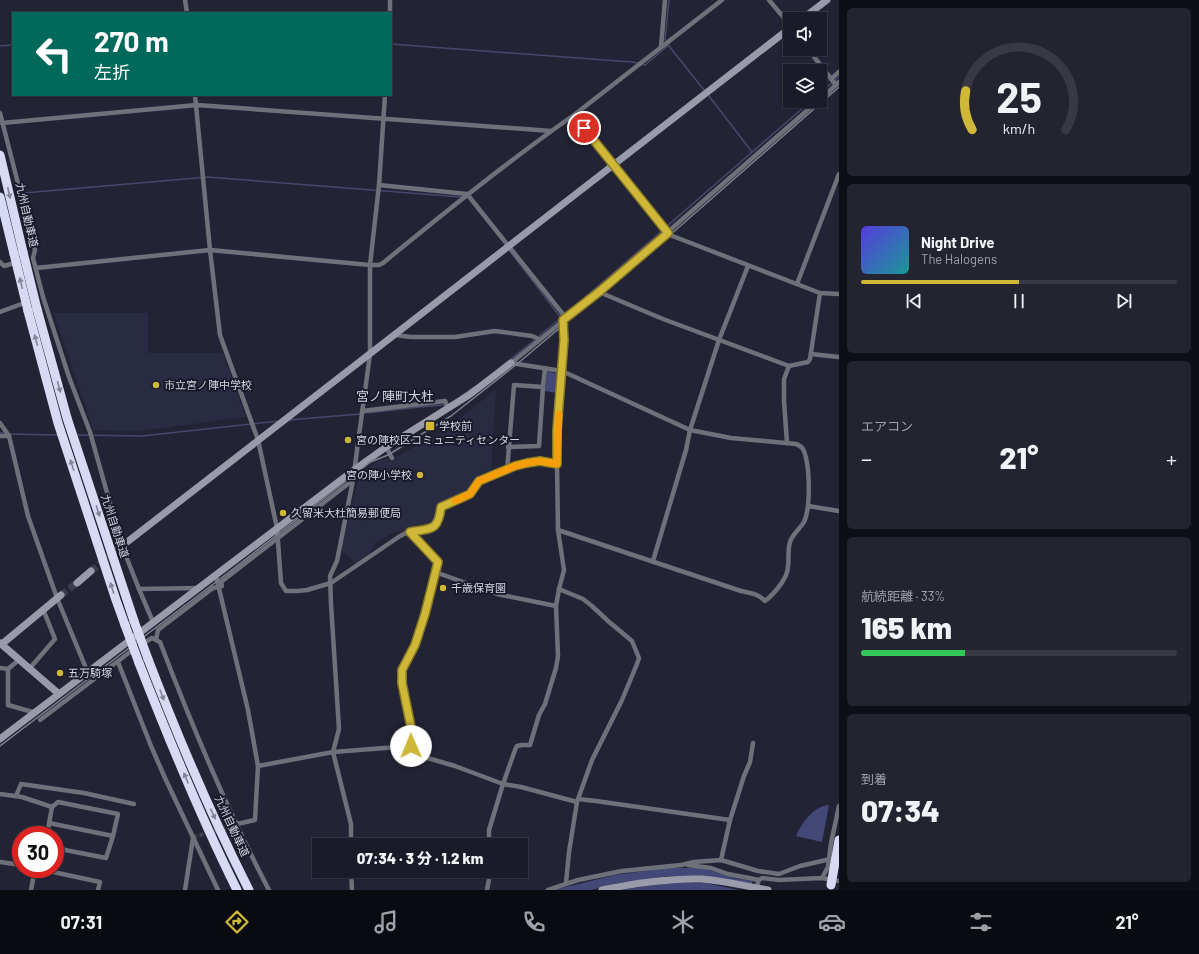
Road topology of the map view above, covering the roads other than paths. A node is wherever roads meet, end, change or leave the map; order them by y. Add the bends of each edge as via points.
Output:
1 (185, 0) edge
2 (390, 0) edge
3 (664, 0) edge
4 (722, 0) edge
5 (769, 0) edge
6 (827, 0) edge
7 (187, 12) edge
8 (390, 12) edge
9 (811, 12) edge
10 (783, 17) edge
11 (783, 33) edge
12 (661, 46) junction
13 (813, 56) edge
14 (839, 72) edge
15 (831, 79) junction
16 (838, 84) edge
17 (827, 93) edge
18 (196, 96) edge
19 (385, 96) edge
20 (197, 105) junction
21 (810, 108) edge
22 (0, 113) edge
23 (574, 115) junction
24 (384, 118) junction
25 (2, 123) junction
26 (551, 131) junction
27 (0, 155) edge
28 (614, 164) junction
29 (838, 177) edge
30 (379, 185) junction
31 (468, 194) junction
32 (0, 197) edge
33 (668, 233) junction
34 (509, 246) junction
35 (210, 250) junction
36 (19, 253) junction
37 (33, 258) junction
38 (0, 262) edge
39 (370, 265) junction
40 (748, 266) junction
41 (36, 268) junction
42 (797, 284) junction
43 (599, 292) junction
44 (820, 293) junction
45 (839, 294) edge
46 (43, 297) junction
47 (33, 310) junction
48 (0, 312) edge
49 (564, 319) junction
50 (395, 335) junction
51 (539, 339) junction
52 (719, 340) junction
53 (370, 354) junction
54 (811, 354) junction
55 (839, 357) edge
56 (511, 363) junction
57 (789, 366) junction
58 (545, 368) junction
59 (562, 371) junction
60 (543, 387) junction
61 (448, 408) junction
62 (362, 411) junction
63 (0, 423) edge
64 (690, 430) junction
65 (0, 436) edge
66 (9, 436) junction
67 (258, 440) junction
68 (787, 443) junction
69 (386, 447) junction
70 (508, 447) junction
71 (392, 458) dead end
72 (557, 464) junction
73 (354, 470) junction
74 (507, 471) junction
75 (353, 480) junction
76 (808, 506) junction
77 (839, 511) edge
78 (277, 528) junction
79 (558, 530) junction
80 (410, 532) junction
81 (278, 539) junction
82 (122, 546) junction
83 (653, 561) junction
84 (91, 571) tunnel mouth
85 (435, 572) junction
86 (216, 576) junction
87 (77, 582) tunnel mouth
88 (331, 583) junction
89 (219, 587) junction
90 (200, 588) junction
91 (139, 589) junction
92 (559, 589) junction
93 (59, 596) junction
94 (556, 606) junction
95 (44, 610) junction
96 (154, 622) junction
97 (156, 639) junction
98 (0, 644) edge
99 (20, 659) junction
100 (143, 661) junction
101 (118, 662) junction
102 (0, 668) edge
103 (30, 668) junction
104 (8, 669) junction
105 (88, 673) junction
106 (59, 694) junction
107 (36, 713) junction
108 (40, 720) dead end
109 (0, 739) edge
110 (753, 743) dead end
111 (411, 746) junction
112 (333, 752) junction
113 (258, 766) junction
114 (503, 784) junction
115 (0, 794) edge
116 (16, 796) junction
117 (578, 800) junction
118 (134, 804) dead end
119 (839, 806) edge
120 (52, 807) junction
121 (730, 820) junction
122 (49, 823) junction
123 (237, 824) junction
124 (48, 826) edge
125 (113, 836) junction
126 (193, 837) junction
127 (351, 838) edge
128 (488, 838) edge
129 (839, 840) edge
130 (64, 850) edge
131 (839, 857) edge
132 (829, 859) junction
133 (720, 860) junction
134 (0, 862) edge
135 (12, 864) edge
136 (681, 865) junction
137 (64, 874) edge
138 (33, 878) edge
139 (351, 878) edge
140 (489, 878) edge
141 (822, 878) junction
142 (759, 880) junction
143 (566, 883) junction
144 (836, 883) edge
145 (756, 888) junction
146 (31, 890) edge
147 (98, 890) edge
148 (185, 890) edge
149 (218, 890) edge
150 (237, 890) edge
151 (249, 890) edge
152 (269, 890) edge
153 (352, 890) edge
154 (487, 890) edge
155 (548, 890) edge
156 (602, 890) edge
157 (768, 890) edge

1 - 7 street
2 - 8 street
3 - 12 street
4 - 12 street
5 - 10 street
6 - 9 street
11 - 28 street
12 - 23 street
13 - 15 street
14 - 15 street
15 - 16 street
16 - 17 street
18 - 20 street
19 - 24 street
20 - 24 street
20 - 25 street
20 - 35 street
21 - 33 street
22 - 25 street
23 - 26 street
23 - 28 street
24 - 26 street
24 - 30 street
25 - 37 street via 35,250
26 - 31 street
27 -> 36 highway, 九州自動車道
28 - 33 street
28 - 34 street
29 - 42 street
30 - 31 street
30 - 39 street
31 - 34 street
31 - 39 street via 383,263
32 - 36 highway, 九州自動車道
33 - 40 street
33 - 43 street
34 - 49 street
34 - 50 street
35 - 39 street
35 - 41 street
35 - 67 street via 220,334
36 - 47 highway, 九州自動車道, bridge
37 - 38 street via 4,266
37 - 41 street
39 - 53 street
40 - 42 street
40 - 52 street
41 - 46 street
42 - 44 street
43 - 49 street
43 - 52 street
44 - 45 street
44 - 54 street
46 - 48 street
46 - 82 street via 90,432
47 -> 100 highway, 九州自動車道, bridge via 134,621
100 -> 47 highway, 九州自動車道, bridge via 116,600 58,423
49 - 51 street
49 - 59 street
50 - 51 street via 464,337 495,331
50 - 53 street
51 - 56 street
52 - 57 street
52 - 64 street
53 - 62 street
53 - 67 street
54 - 55 street
54 - 57 street via 808,362
56 - 58 street
56 - 61 street
57 - 68 street via 784,379
58 - 59 street
58 - 60 street
59 - 64 street
59 - 72 street
60 - 70 street via 539,446
60 - 70 street via 514,385
61 - 62 street via 445,401
61 - 69 street
62 - 73 street
63 - 66 street
64 - 68 street via 731,438
64 - 83 street
65 - 66 street
66 - 93 street via 28,516
67 - 78 street
67 - 82 street
68 - 76 street via 801,446 804,453 808,473
69 - 71 street
69 - 73 street
70 - 74 street
72 - 74 street via 540,461 521,464
72 - 79 street
73 - 75 street
73 - 78 street
74 - 80 street via 479,481 470,494 441,507 437,522 430,529
75 - 81 street
75 - 88 street via 337,561 330,576
76 - 77 street
76 - 83 street via 803,523 790,543 786,576 765,601 756,594
78 - 81 street
78 - 86 street
79 - 83 street
79 - 92 street via 564,570
80 - 85 street via 438,562
80 - 88 street via 400,536
81 - 88 street via 281,583 286,591 307,590
81 - 89 street via 221,582 222,586
82 - 91 street
84 - 87 street
85 - 94 street via 497,594
85 - 111 street via 415,645 402,670 402,683 411,727
86 - 89 street
86 - 90 street
88 - 112 street via 339,729
89 - 97 street via 213,588 158,630
89 - 113 street via 248,710
90 - 91 street
90 - 96 street
91 - 96 street
92 - 94 street
92 - 117 street via 583,599 592,606 632,641 638,658 622,700 592,760
93 - 95 street
93 - 105 street
94 - 114 street via 558,660 546,704 539,715 530,745 517,746
95 - 98 street
95 - 103 street via 55,639
96 - 105 street
97 - 101 street via 149,639
97 - 123 street via 160,642 196,733
98 - 99 street
99 - 103 street
99 - 104 street
150 -> 100 highway, 九州自動車道 via 155,704
100 -> 151 highway, 九州自動車道 via 164,701
101 - 108 street
101 - 126 street via 151,746
102 - 104 street
103 - 106 street
104 - 107 street via 8,705
105 - 106 street
106 - 107 street
107 - 109 street
110 - 121 street via 750,762
111 - 112 street
111 - 114 street via 412,752 417,755
112 - 113 street
112 - 127 street via 351,824
113 - 123 street via 255,820
114 - 117 street
114 - 128 street
115 - 116 street
116 - 118 street via 21,784 84,793
116 - 120 street
117 - 121 street
117 - 143 street
119 - 132 street
120 - 122 street
120 - 125 street via 58,802 118,814
121 - 133 street
122 - 124 street
122 - 125 street
123 - 152 street
125 - 130 street via 106,858
126 - 148 street
126 - 149 street
129 - 144 highway, bridge
131 - 132 street
132 - 133 street via 779,874
132 - 141 street
133 - 136 street
134 - 135 street
136 - 142 street via 696,865
136 - 143 street via 633,869
137 - 147 street via 100,882
138 - 146 street
139 - 153 street
140 - 154 street
141 - 142 street
141 - 144 street
142 - 145 street
143 - 155 street
145 - 156 street via 710,880 683,879
145 - 157 street

